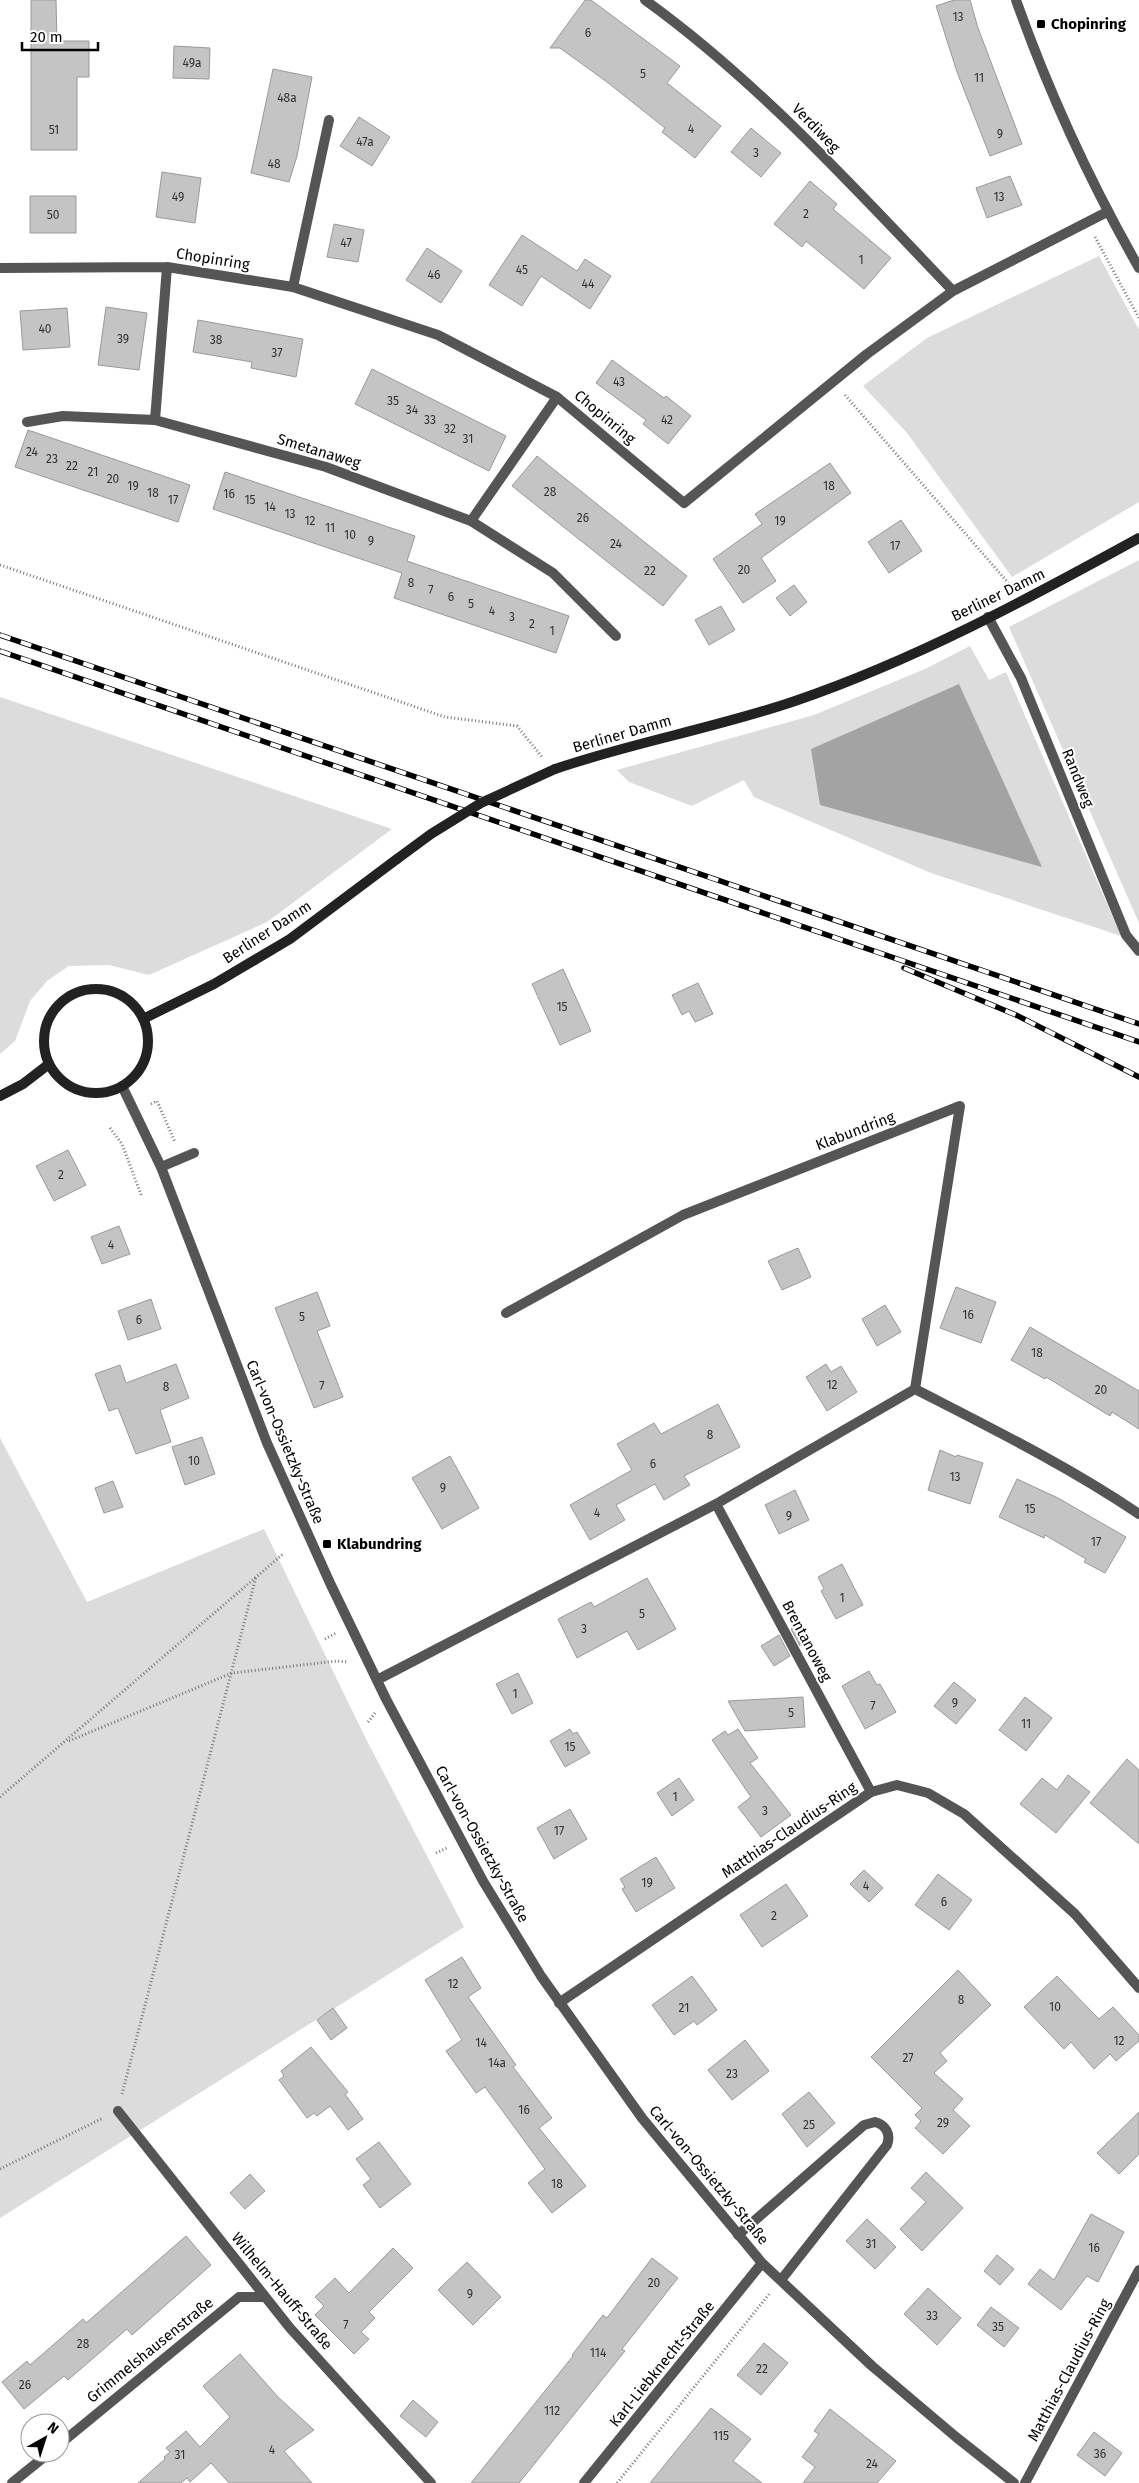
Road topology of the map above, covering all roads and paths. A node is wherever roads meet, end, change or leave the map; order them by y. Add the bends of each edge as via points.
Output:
1 (645, 0) edge
2 (1016, 0) edge
3 (329, 120) dead end
4 (1107, 212) junction
5 (1088, 223) junction
6 (167, 267) junction
7 (0, 268) edge
8 (1139, 268) edge
9 (293, 287) junction
10 (953, 291) junction
11 (1139, 318) edge
12 (833, 382) junction
13 (557, 397) junction
14 (155, 420) junction
15 (27, 422) dead end
16 (471, 521) junction
17 (1139, 538) edge
18 (0, 565) edge
19 (1010, 585) dead end
20 (988, 617) junction
21 (616, 636) dead end
22 (555, 769) junction
23 (1139, 951) edge
24 (143, 1019) junction
25 (49, 1064) junction
26 (122, 1086) junction
27 (0, 1096) edge
28 (158, 1101) dead end
29 (110, 1128) dead end
30 (194, 1153) dead end
31 (182, 1158) junction
32 (161, 1167) junction
33 (142, 1197) dead end
34 (506, 1312) dead end
35 (915, 1389) junction
36 (716, 1504) junction
37 (1139, 1514) edge
38 (283, 1554) dead end
39 (256, 1578) junction
40 (339, 1632) dead end
41 (325, 1639) dead end
42 (337, 1661) dead end
43 (232, 1673) junction
44 (377, 1680) junction
45 (66, 1742) junction
46 (871, 1792) junction
47 (0, 1797) edge
48 (1139, 1988) edge
49 (559, 2003) junction
50 (118, 2111) junction
51 (0, 2169) edge
52 (738, 2235) junction
53 (762, 2263) junction
54 (1139, 2270) edge
55 (781, 2280) junction
56 (265, 2297) junction
57 (764, 2301) dead end
58 (70, 2436) edge
59 (37, 2463) edge
60 (12, 2483) edge
61 (431, 2483) edge
62 (584, 2483) edge
63 (617, 2483) edge
64 (1014, 2483) edge
65 (1025, 2483) edge

1 - 10 street, Verdiweg via 781,112
2 - 4 street via 1067,130
3 - 9 street
4 - 5 street, Chopinring
4 - 8 street
5 - 10 street, Chopinring
5 - 11 path
6 - 7 street, Chopinring
6 - 9 street, Chopinring
6 - 14 street
9 - 13 street, Chopinring via 438,335
10 - 12 street, Chopinring
12 - 13 street, Chopinring via 684,503
12 - 19 path
13 - 16 street
14 - 15 street, Smetanaweg via 63,416
14 - 16 street, Smetanaweg via 326,467
16 - 21 street, Smetanaweg via 553,573
17 - 20 main road, Berliner Damm
18 - 22 path via 444,717 517,726
20 - 22 main road, Berliner Damm via 860,678 802,698
20 - 23 street, Randweg via 1021,678 1126,934
22 - 24 main road, Berliner Damm, bridge via 481,803 431,834 290,939 214,984
24 - 25 main road via 134,1005 120,994 105,989 83,990 66,997 53,1010 45,1028 44,1049
24 - 26 main road via 147,1053 138,1072
25 - 26 main road via 57,1076 80,1091 106,1092
25 - 27 main road via 23,1084
26 - 32 street, Carl-von-Ossietzky-Straße
28 - 31 path
29 - 33 path via 122,1144
30 - 31 street
31 - 32 street
32 - 44 street, Carl-von-Ossietzky-Straße via 266,1443
34 - 35 street, Klabundring via 683,1215 960,1106
35 - 36 street
35 - 37 street via 1012,1438
36 - 44 street
36 - 46 street, Brentanoweg
38 - 39 path
39 - 43 path
39 - 45 path
40 - 41 path
42 - 43 path
43 - 45 path
43 - 50 path
44 - 49 street, Carl-von-Ossietzky-Straße via 483,1881
45 - 47 path
46 - 48 street, Matthias-Claudius-Ring via 897,1785 928,1794 964,1814 1075,1914
46 - 49 street, Matthias-Claudius-Ring
49 - 52 street, Carl-von-Ossietzky-Straße via 642,2118
50 - 51 path
50 - 56 street, Wilhelm-Hauff-Straße
52 - 53 street, Carl-von-Ossietzky-Straße
52 - 55 street via 864,2125 875,2122 885,2128 889,2138 887,2145
53 - 55 street, Carl-von-Ossietzky-Straße
53 - 62 street, Karl-Liebknecht-Straße
54 - 65 street, Matthias-Claudius-Ring
55 - 64 street, Carl-von-Ossietzky-Straße via 872,2366
56 - 58 street, Grimmelshausenstraße via 239,2297
56 - 61 street, Wilhelm-Hauff-Straße
57 - 63 path
59 - 60 street

